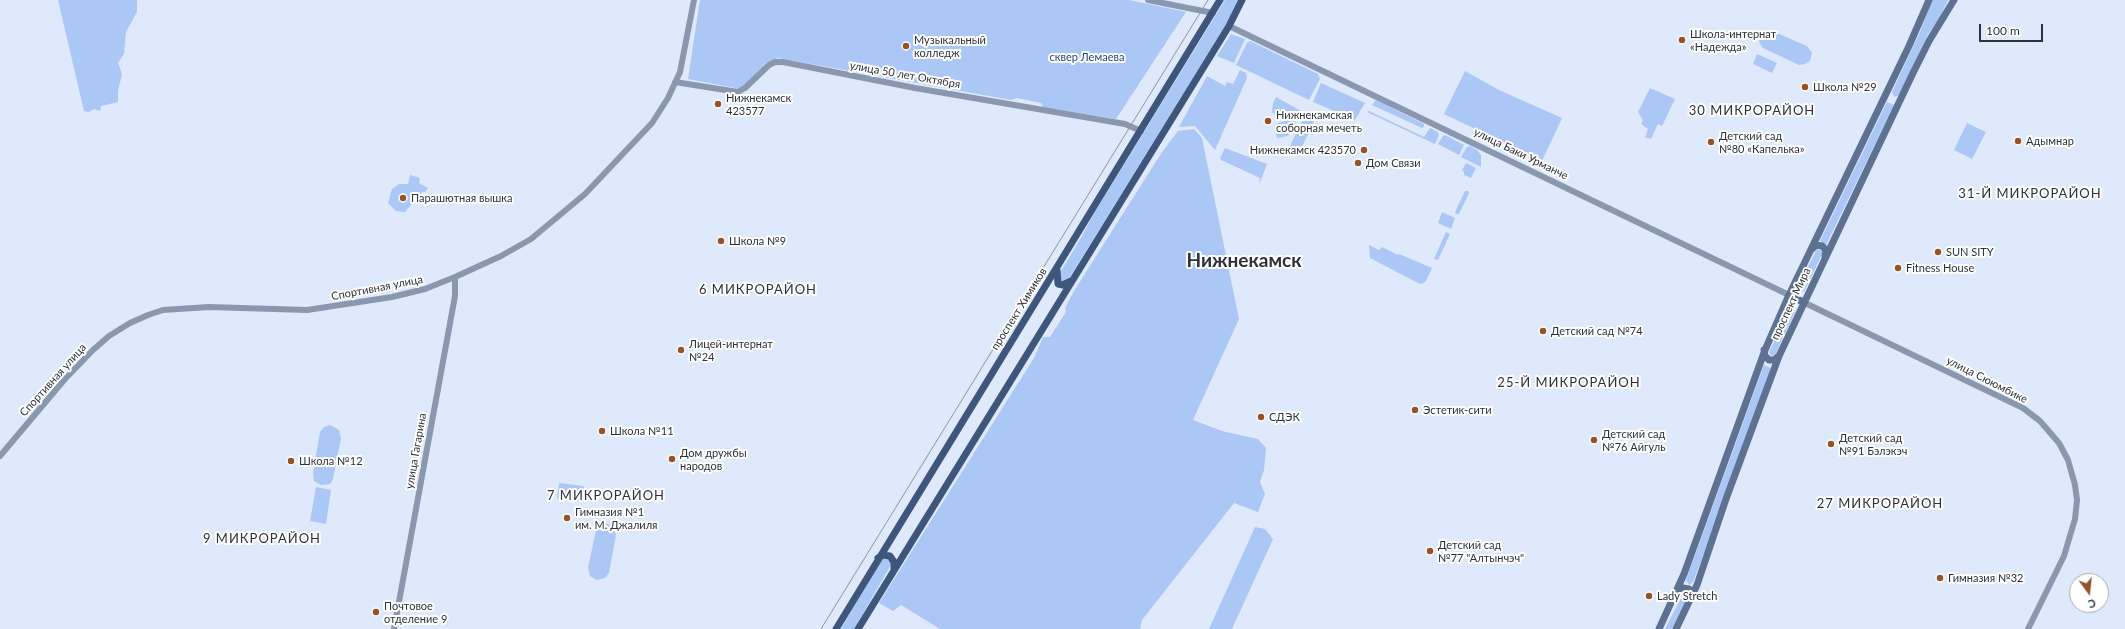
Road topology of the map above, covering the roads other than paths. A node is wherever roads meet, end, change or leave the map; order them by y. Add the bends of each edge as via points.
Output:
1 (694, 0) edge
2 (1148, 0) edge
3 (1220, 0) edge
4 (1242, 0) edge
5 (1928, 0) edge
6 (1954, 0) edge
7 (1213, 13) junction
8 (1229, 26) junction
9 (676, 82) junction
10 (1889, 89) junction
11 (1902, 95) junction
12 (1141, 131) junction
13 (1812, 249) junction
14 (1825, 256) junction
15 (1057, 268) junction
16 (456, 277) junction
17 (1073, 279) junction
18 (1789, 295) junction
19 (1803, 302) junction
20 (1764, 350) junction
21 (1779, 356) junction
22 (0, 456) edge
23 (878, 559) junction
24 (893, 571) junction
25 (1678, 589) junction
26 (1691, 598) junction
27 (394, 629) edge
28 (836, 629) edge
29 (858, 629) edge
30 (1659, 629) edge
31 (1676, 629) edge
32 (2028, 629) edge

1 - 9 street, Спортивная улица
2 - 7 street
3 - 7 main road, проспект Химиков
4 - 8 main road
5 - 10 main road, проспект Мира
6 - 11 main road, проспект Мира via 1929,41
7 - 12 main road, проспект Химиков
8 - 17 main road
8 - 18 street, улица Баки Урманче
9 - 12 street, улица 50 лет Октября via 738,92 769,65 784,62 915,88 1125,124
9 - 16 street, Спортивная улица via 643,134 585,194 531,239
10 - 11 main road via 1888,95 1892,99 1897,100
10 - 13 main road, проспект Мира
11 - 14 main road, проспект Мира
12 - 15 main road, проспект Химиков
13 - 14 main road via 1816,245 1822,246 1826,250
13 - 18 main road, проспект Мира
14 - 19 main road, проспект Мира
15 - 17 main road via 1058,284 1063,286
15 - 23 main road, проспект Химиков
16 - 22 street, Спортивная улица via 425,289 392,297 321,309 209,307 163,310 148,315 114,333 93,350
16 - 27 street, улица Гагарина via 455,296
17 - 24 main road
18 - 19 main road, улица Баки Урманче
18 - 20 main road, проспект Мира
19 - 21 main road, проспект Мира
19 - 32 street, улица Сююмбике via 2023,408 2040,421 2060,443 2075,485 2075,519 2064,556
20 - 21 main road via 1764,356 1769,360
20 - 25 main road, проспект Мира
21 - 26 main road, проспект Мира
23 - 24 main road via 885,555 892,557 895,564
23 - 28 main road, проспект Химиков
24 - 29 main road
25 - 26 main road via 1688,589
25 - 30 main road, проспект Мира
26 - 31 main road, проспект Мира

